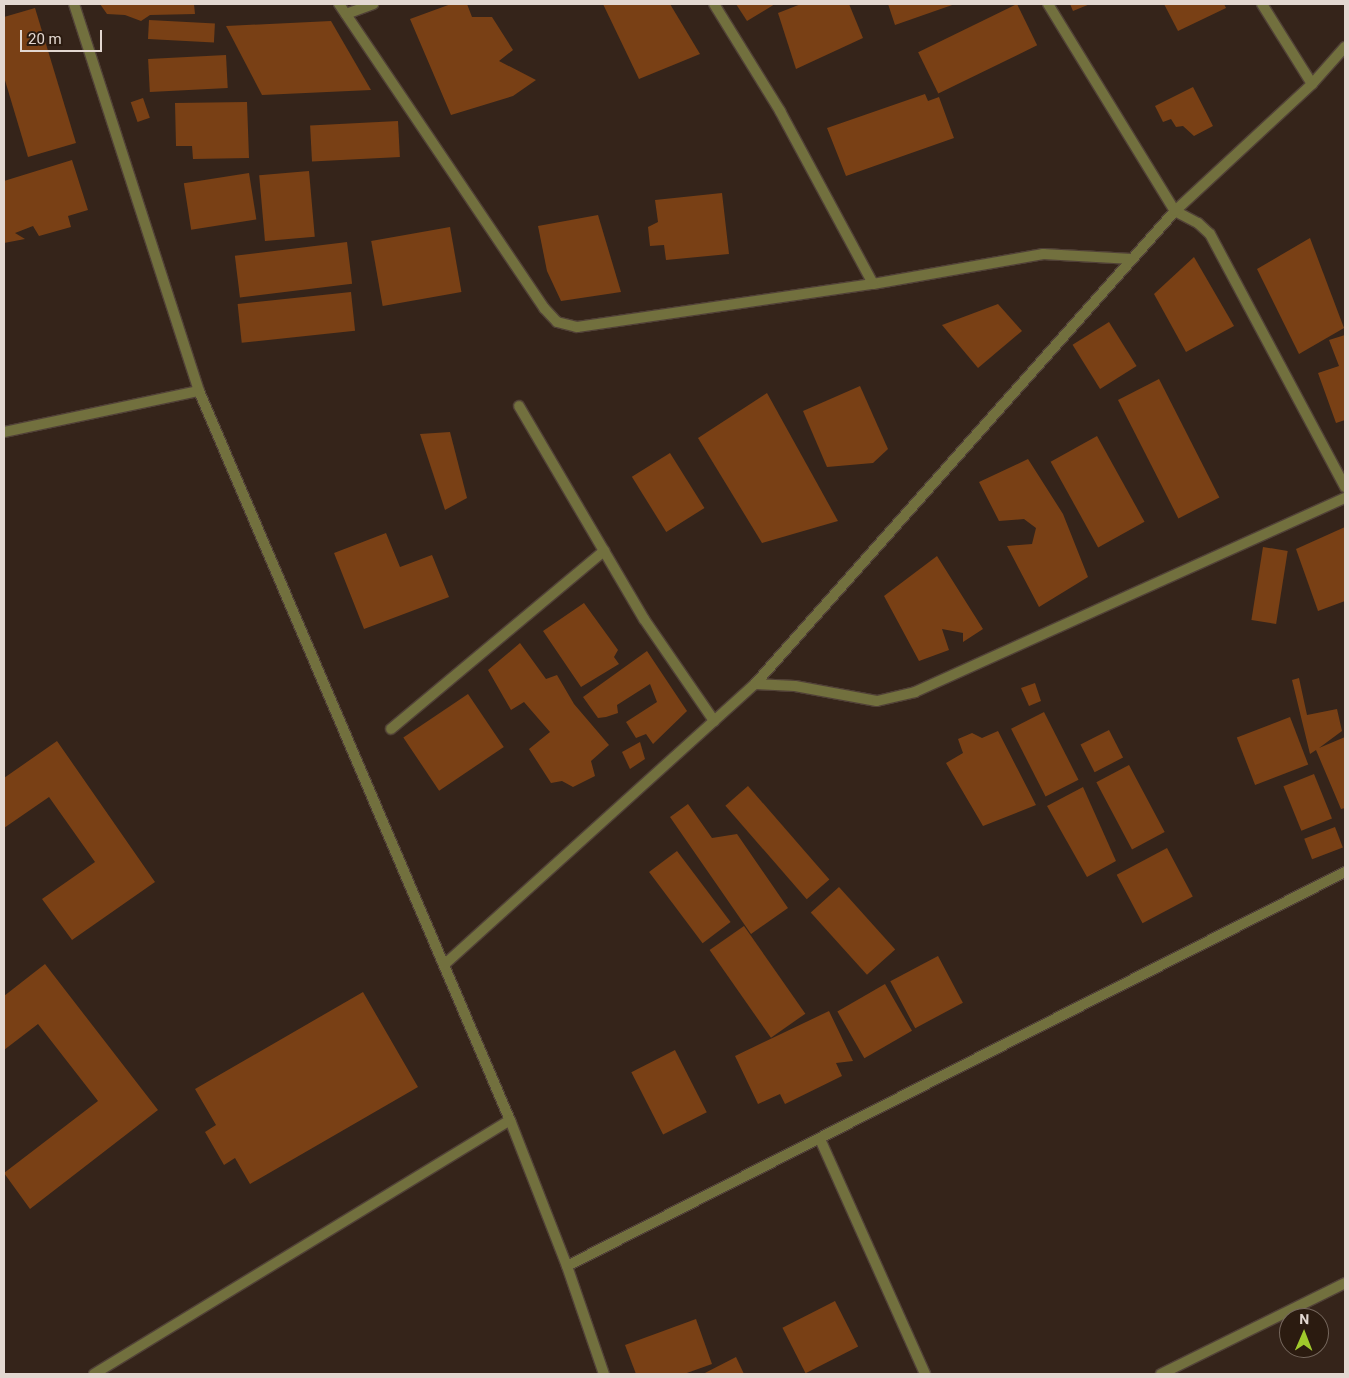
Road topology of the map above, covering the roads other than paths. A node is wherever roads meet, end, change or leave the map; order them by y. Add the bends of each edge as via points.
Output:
1 (74, 4) edge
2 (339, 4) edge
3 (374, 4) edge
4 (714, 4) edge
5 (1048, 4) edge
6 (1262, 4) edge
7 (346, 14) junction
8 (1345, 47) edge
9 (1312, 84) junction
10 (1175, 210) junction
11 (1132, 259) junction
12 (873, 284) junction
13 (200, 391) junction
14 (519, 406) dead end
15 (4, 432) edge
16 (1345, 487) edge
17 (1345, 498) edge
18 (604, 551) junction
19 (755, 684) junction
20 (714, 721) junction
21 (391, 729) dead end
22 (1345, 872) edge
23 (445, 964) junction
24 (510, 1120) junction
25 (820, 1139) junction
26 (567, 1266) junction
27 (1345, 1283) edge
28 (94, 1374) edge
29 (604, 1374) edge
30 (925, 1374) edge
31 (1161, 1374) edge

1 - 13 street
2 - 7 street
3 - 7 street
4 - 12 street via 780,111
5 - 10 street
6 - 9 street
7 - 12 street via 544,308 557,322 577,327
8 - 9 street
9 - 10 street
10 - 11 street
10 - 16 street via 1210,234
11 - 12 street via 1043,254
11 - 19 street
13 - 15 street
13 - 23 street
14 - 18 street
17 - 19 street via 915,692 877,701 794,686
18 - 20 street via 644,619
18 - 21 street
19 - 20 street
20 - 23 street
22 - 25 street
23 - 24 street
24 - 26 street
24 - 28 street
25 - 26 street
25 - 30 street
26 - 29 street
27 - 31 street

